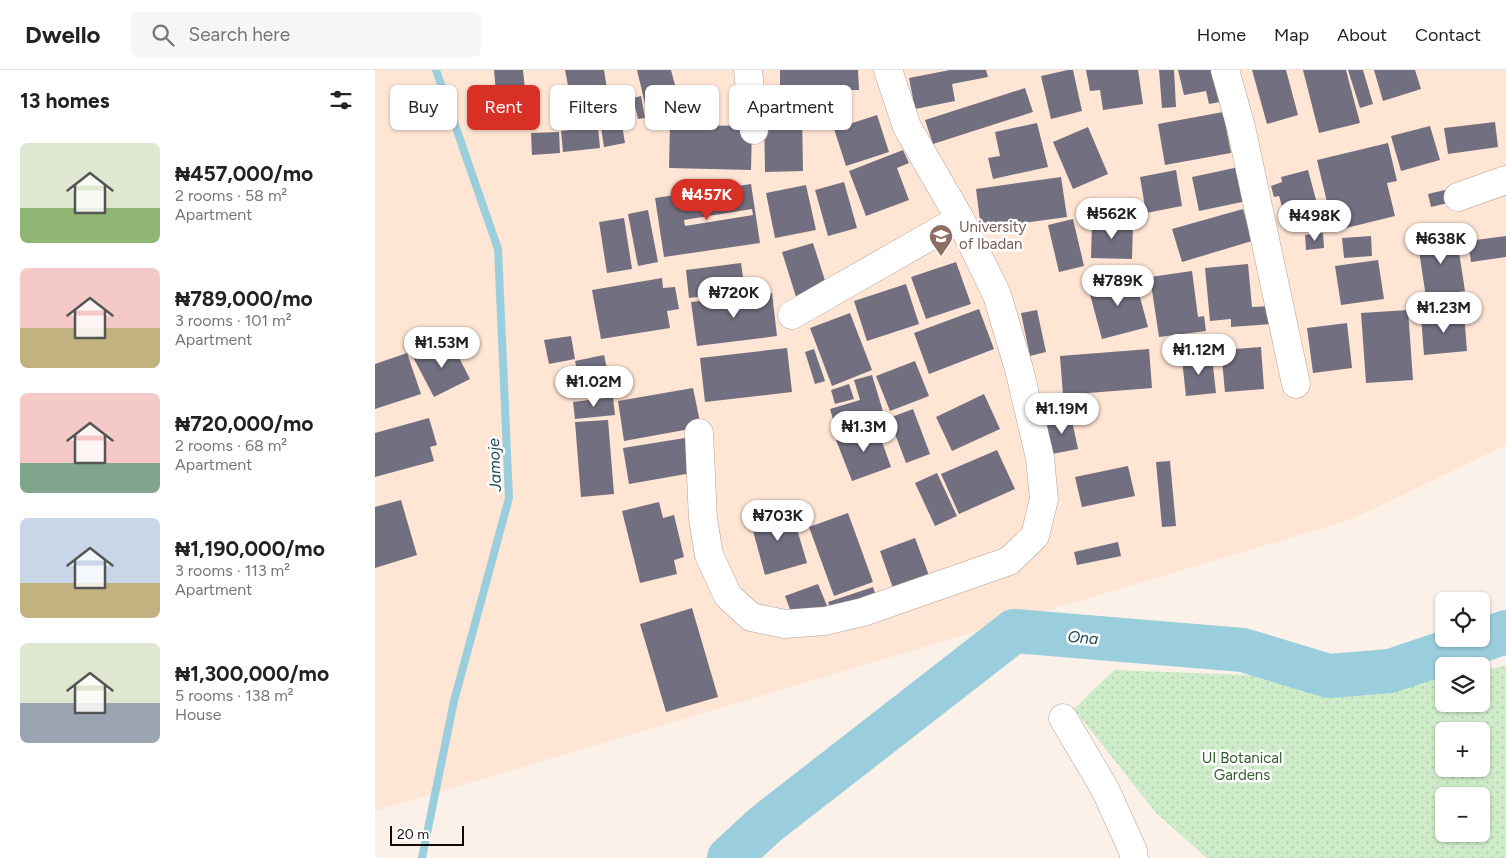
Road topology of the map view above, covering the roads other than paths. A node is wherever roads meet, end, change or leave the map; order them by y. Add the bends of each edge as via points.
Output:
1 (749, 70) edge
2 (888, 70) edge
3 (1225, 70) edge
4 (750, 85) edge
5 (1506, 180) edge
6 (1458, 197) dead end
7 (960, 219) junction
8 (792, 316) dead end
9 (1295, 384) dead end
10 (699, 433) dead end
11 (1063, 718) dead end
12 (1133, 858) edge

1 - 4 street
2 - 7 street via 907,127
3 - 9 street via 1241,128
5 - 6 street
7 - 8 street
7 - 10 street via 997,295 1022,378 1040,458 1044,499 1035,536 1009,561 863,612 825,621 785,624 751,617 728,596 709,555 703,519
11 - 12 street via 1105,789 1133,851

